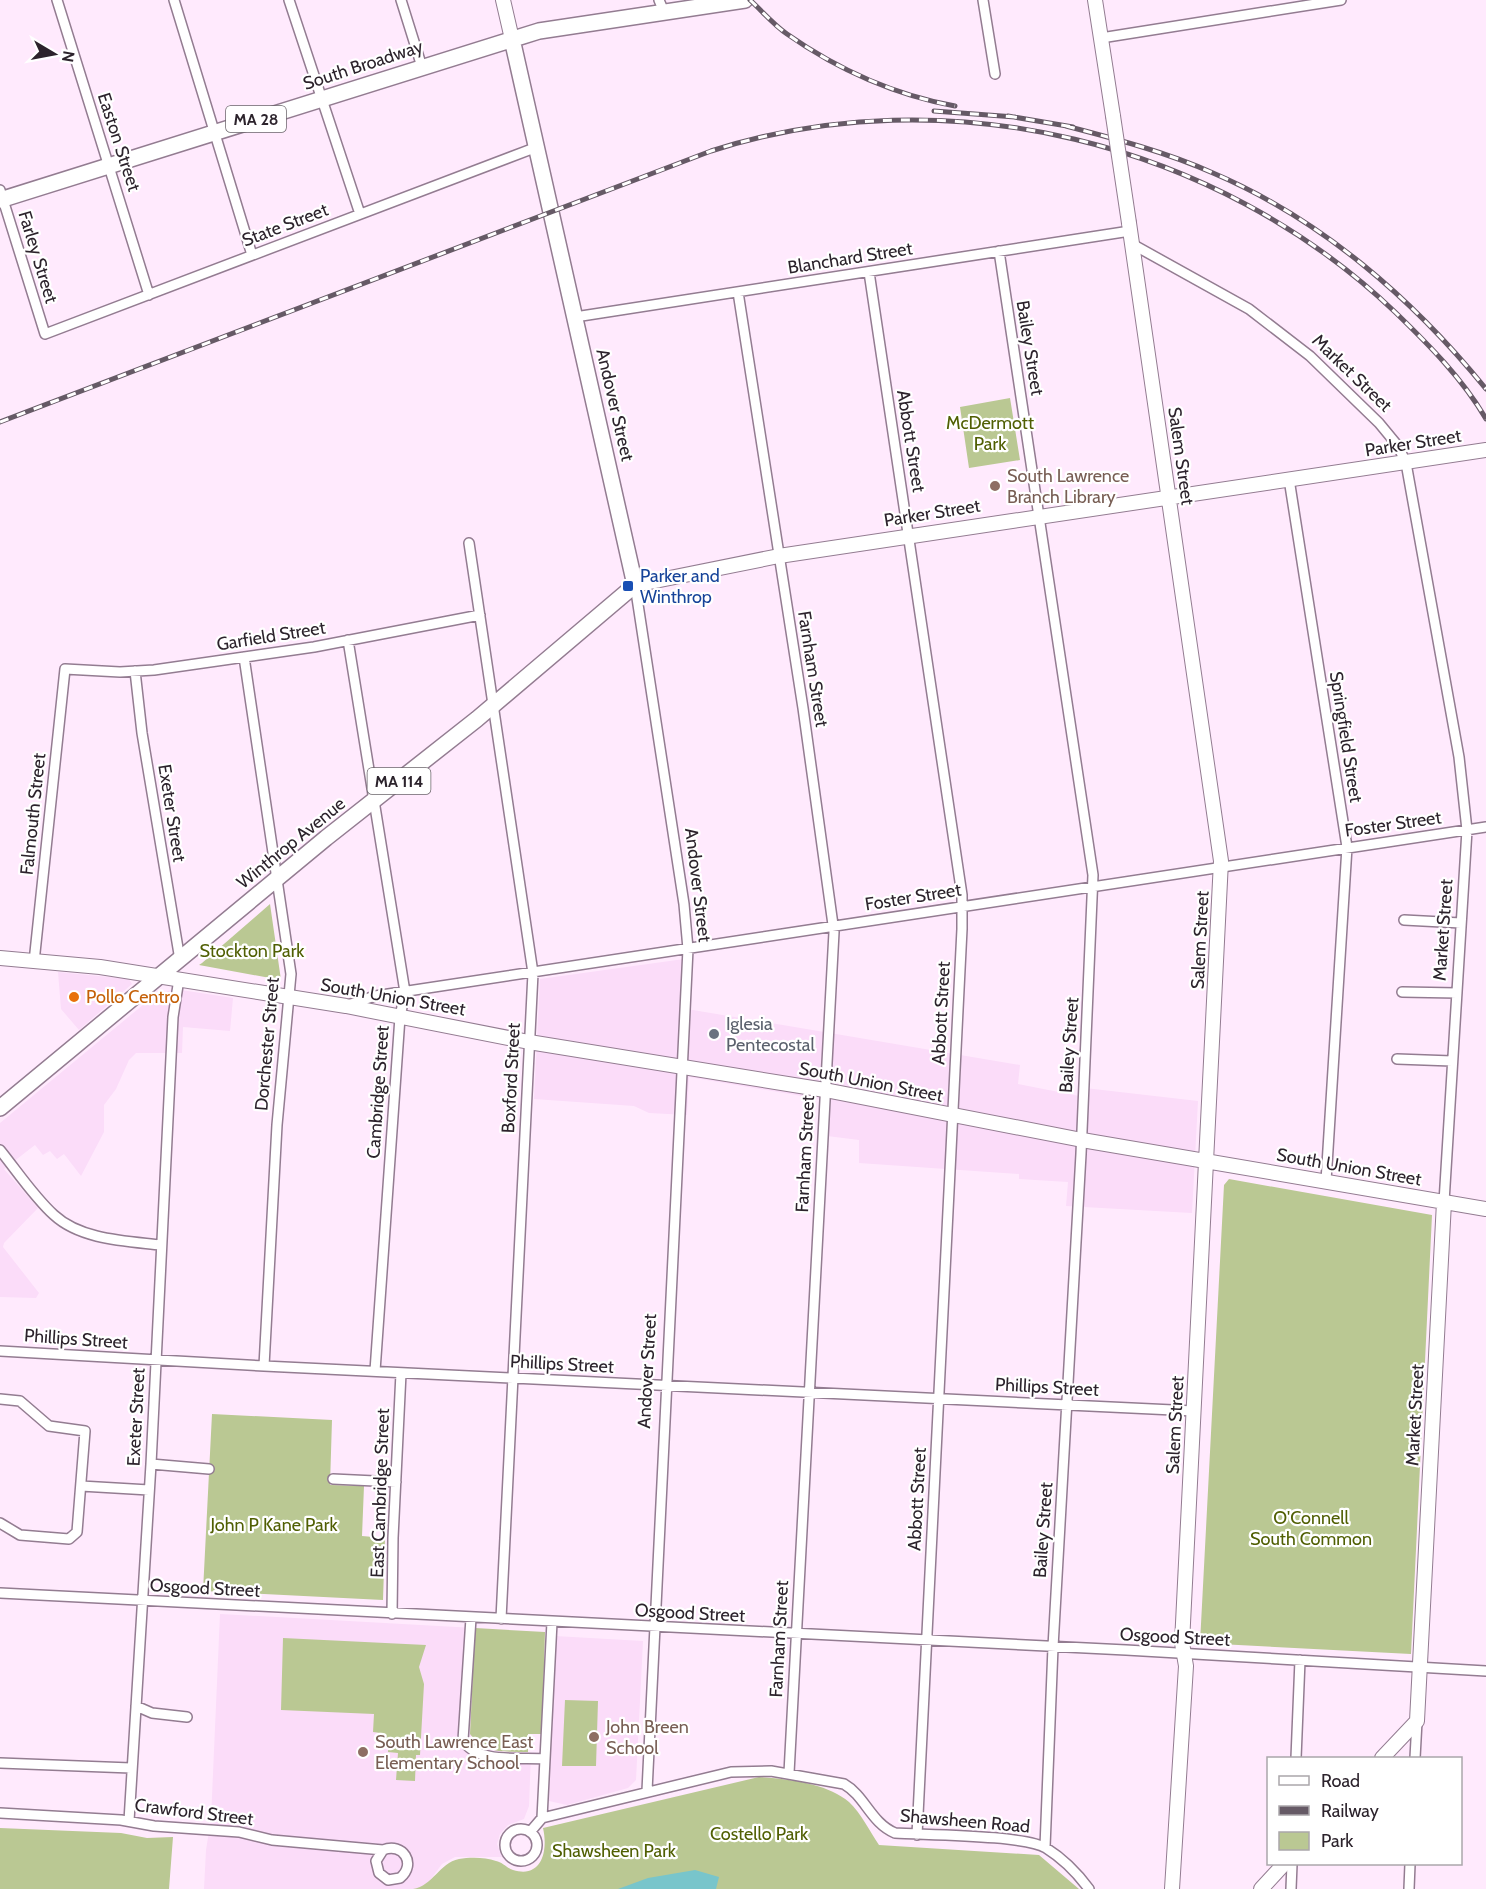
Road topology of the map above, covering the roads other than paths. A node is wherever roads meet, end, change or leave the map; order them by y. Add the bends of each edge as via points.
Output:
1 (57, 0) edge
2 (174, 0) edge
3 (288, 0) edge
4 (402, 0) edge
5 (503, 0) edge
6 (745, 0) edge
7 (983, 0) edge
8 (1095, 0) edge
9 (1341, 0) edge
10 (1316, 2) edge
11 (661, 6) edge
12 (1101, 38) junction
13 (512, 39) junction
14 (422, 67) junction
15 (995, 74) dead end
16 (322, 99) junction
17 (215, 132) junction
18 (537, 147) junction
19 (110, 165) junction
20 (1, 196) edge
21 (360, 214) junction
22 (1130, 233) junction
23 (999, 251) junction
24 (252, 255) junction
25 (869, 272) junction
26 (738, 292) junction
27 (149, 294) junction
28 (575, 317) junction
29 (45, 334) joint
30 (1486, 450) edge
31 (1406, 463) junction
32 (1289, 479) junction
33 (1169, 497) junction
34 (1039, 515) junction
35 (908, 535) junction
36 (469, 543) dead end
37 (779, 556) junction
38 (635, 585) junction
39 (480, 615) junction
40 (348, 640) junction
41 (244, 657) junction
42 (65, 669) joint
43 (135, 671) junction
44 (493, 706) junction
45 (373, 801) junction
46 (1486, 827) edge
47 (1467, 830) junction
48 (1347, 847) junction
49 (1221, 867) junction
50 (278, 878) junction
51 (1093, 888) junction
52 (962, 905) junction
53 (1404, 920) dead end
54 (1461, 923) junction
55 (834, 927) junction
56 (688, 949) junction
57 (0, 958) edge
58 (180, 960) junction
59 (34, 962) junction
60 (533, 973) junction
61 (161, 976) junction
62 (179, 979) junction
63 (405, 992) junction
64 (1401, 992) dead end
65 (1457, 993) junction
66 (291, 997) junction
67 (346, 1006) junction
68 (400, 1017) junction
69 (529, 1042) junction
70 (1397, 1059) dead end
71 (1452, 1061) junction
72 (683, 1069) junction
73 (825, 1090) junction
74 (0, 1108) edge
75 (951, 1116) junction
76 (1082, 1140) junction
77 (0, 1150) edge
78 (1206, 1161) junction
79 (1326, 1181) junction
80 (1444, 1202) junction
81 (1486, 1209) edge
82 (161, 1245) junction
83 (0, 1351) edge
84 (155, 1360) junction
85 (264, 1366) junction
86 (375, 1371) junction
87 (401, 1373) junction
88 (512, 1378) junction
89 (665, 1386) junction
90 (809, 1392) junction
91 (0, 1399) edge
92 (938, 1399) junction
93 (1067, 1405) junction
94 (1194, 1411) junction
95 (151, 1464) junction
96 (209, 1469) dead end
97 (333, 1479) dead end
98 (396, 1482) junction
99 (81, 1486) junction
100 (149, 1490) junction
101 (0, 1523) edge
102 (0, 1593) edge
103 (143, 1601) junction
104 (392, 1614) junction
105 (471, 1618) junction
106 (501, 1619) junction
107 (552, 1622) junction
108 (653, 1627) junction
109 (795, 1635) junction
110 (926, 1641) junction
111 (1053, 1647) junction
112 (1182, 1653) junction
113 (1300, 1660) junction
114 (1420, 1668) junction
115 (1486, 1671) edge
116 (136, 1706) junction
117 (187, 1717) dead end
118 (1417, 1721) junction
119 (1296, 1757) edge
120 (1383, 1757) edge
121 (1415, 1757) edge
122 (545, 1759) junction
123 (0, 1763) edge
124 (131, 1768) junction
125 (789, 1773) junction
126 (647, 1791) junction
127 (0, 1813) edge
128 (542, 1818) junction
129 (129, 1821) junction
130 (530, 1832) dead end
131 (917, 1835) junction
132 (1045, 1846) junction
133 (383, 1850) dead end
134 (1282, 1865) edge
135 (1292, 1865) edge
136 (1410, 1865) edge
137 (1089, 1889) edge
138 (1172, 1889) edge
139 (1261, 1889) edge
140 (1291, 1889) edge
141 (1409, 1889) edge

1 - 19 street, Easton Street
2 - 17 street
3 - 16 street
4 - 14 street
5 - 13 main road, Andover Street
6 - 11 main road, South Broadway / MA 28
7 - 15 street
8 - 12 main road, Salem Street
9 - 10 street
10 - 12 street
11 - 13 main road, South Broadway / MA 28
12 - 22 main road, Salem Street, bridge
13 - 14 main road, South Broadway / MA 28
13 - 18 main road, Andover Street
14 - 16 main road, South Broadway / MA 28
16 - 17 main road, South Broadway / MA 28
16 - 21 street
17 - 19 main road, South Broadway / MA 28
17 - 24 street
18 - 21 street, State Street
18 - 28 main road, Andover Street
19 - 20 main road, South Broadway / MA 28
19 - 27 street, Easton Street
20 - 29 street, Farley Street
21 - 24 street, State Street
22 - 23 street, Blanchard Street
22 - 31 street, Market Street via 1249,309 1310,356 1379,423
22 - 33 main road, Salem Street
23 - 25 street, Blanchard Street
23 - 34 street, Bailey Street
24 - 27 street, State Street
25 - 26 street, Blanchard Street
25 - 35 street, Abbott Street
26 - 28 street, Blanchard Street
26 - 37 street, Farnham Street
27 - 29 street, State Street
28 - 38 main road, Andover Street
30 - 31 main road, Parker Street / MA 114
31 - 32 main road, Parker Street / MA 114
31 - 47 street, Market Street via 1459,758
32 - 33 main road, Parker Street / MA 114
32 - 48 street, Springfield Street
33 - 34 main road, Parker Street / MA 114
33 - 49 main road, Salem Street
34 - 35 main road, Parker Street / MA 114
34 - 51 street, Bailey Street
35 - 37 main road, Parker Street / MA 114
35 - 52 street, Abbott Street
36 - 39 street, Boxford Street
37 - 38 main road, Parker Street / MA 114
37 - 55 street, Farnham Street
38 - 44 main road, Winthrop Avenue / MA 114
38 - 56 street, Andover Street
39 - 40 street, Garfield Street
39 - 44 street, Boxford Street
40 - 41 street, Garfield Street
40 - 45 street, Cambridge Street
41 - 43 street, Garfield Street
41 - 50 street, Dorchester Street
42 - 43 street, Garfield Street
42 - 59 street, Falmouth Street
43 - 58 street, Exeter Street
44 - 45 main road, Winthrop Avenue / MA 114
44 - 60 street, Boxford Street
45 - 50 main road, Winthrop Avenue / MA 114
45 - 63 street, Cambridge Street
46 - 47 street, Foster Street
47 - 48 street, Foster Street
47 - 54 street, Market Street
48 - 49 street, Foster Street
48 - 79 street, Springfield Street
49 - 51 street, Foster Street
49 - 78 main road, Salem Street
50 - 58 main road, Winthrop Avenue / MA 114
50 - 66 street, Dorchester Street
51 - 52 street, Foster Street
51 - 76 street, Bailey Street
52 - 55 street, Foster Street
52 - 75 street, Abbott Street
53 - 54 street
54 - 65 street, Market Street
55 - 56 street, Foster Street
55 - 73 street, Farnham Street
56 - 60 street, Foster Street
56 - 72 street, Andover Street
57 - 59 main road, South Union Street
58 - 61 main road, Winthrop Avenue / MA 114
59 - 61 main road, South Union Street
60 - 63 street, Foster Street
60 - 69 street, Boxford Street
61 - 62 main road, South Union Street
61 - 74 main road, Winthrop Avenue / MA 114
62 - 66 main road, South Union Street
62 - 82 street, Exeter Street via 173,1017
63 - 67 street, Foster Street via 375,996
63 - 68 street, Cambridge Street
64 - 65 street
65 - 71 street, Market Street
66 - 67 main road, South Union Street
66 - 85 street, Dorchester Street via 277,1125
67 - 68 main road, South Union Street
68 - 69 main road, South Union Street
68 - 86 street, Cambridge Street
69 - 72 main road, South Union Street
69 - 88 street, Boxford Street
70 - 71 street
71 - 80 street, Market Street
72 - 73 main road, South Union Street
72 - 89 street, Andover Street
73 - 75 main road, South Union Street
73 - 90 street, Farnham Street
75 - 76 main road, South Union Street
75 - 92 street, Abbott Street
76 - 78 main road, South Union Street
76 - 93 street, Bailey Street
77 - 82 street via 55,1216 78,1230
78 - 79 main road, South Union Street
78 - 94 main road, Salem Street
79 - 80 main road, South Union Street
80 - 81 main road, South Union Street
80 - 114 main road, Market Street
82 - 84 street, Exeter Street
83 - 84 street, Phillips Street
84 - 85 street, Phillips Street
84 - 95 street, Exeter Street
85 - 86 street, Phillips Street
86 - 87 street, Phillips Street
87 - 88 street, Phillips Street
87 - 98 street, East Cambridge Street
88 - 89 street, Phillips Street
88 - 106 street, Boxford Street
89 - 90 street, Phillips Street
89 - 108 street, Andover Street
90 - 92 street, Phillips Street
90 - 109 street, Farnham Street
91 - 99 street via 20,1401 49,1426 85,1431
92 - 93 street, Phillips Street
92 - 110 street, Abbott Street
93 - 94 street, Phillips Street
93 - 111 street, Bailey Street
94 - 112 main road, Salem Street
95 - 96 street
95 - 100 street, Exeter Street
97 - 98 street
98 - 104 street, East Cambridge Street
99 - 100 street
99 - 101 street via 76,1532 69,1539 21,1535
100 - 103 street, Exeter Street
102 - 103 street, Osgood Street
103 - 104 street, Osgood Street
103 - 116 street, Exeter Street
104 - 105 street, Osgood Street
105 - 106 street, Osgood Street
105 - 122 street via 463,1740 472,1751 487,1755
106 - 107 street, Osgood Street
107 - 108 street, Osgood Street
107 - 122 street
108 - 109 street, Osgood Street
108 - 126 street, Andover Street
109 - 110 street, Osgood Street
109 - 125 street, Farnham Street
110 - 111 street, Osgood Street
110 - 131 street, Abbott Street
111 - 112 street, Osgood Street
111 - 132 street, Bailey Street
112 - 113 street, Osgood Street
112 - 138 main road, Salem Street via 1186,1666
113 - 114 street, Osgood Street
113 - 119 street
114 - 115 street, Osgood Street
114 - 118 main road, Market Street
116 - 117 street via 152,1713
116 - 124 street, Exeter Street
118 - 120 main road
118 - 121 street, Market Street
122 - 128 street
123 - 124 street
124 - 129 street, Exeter Street
125 - 126 street, Shawsheen Road via 731,1772
125 - 131 street, Shawsheen Road via 844,1784 852,1788 886,1829
126 - 128 street, Shawsheen Road
127 - 129 street, Crawford Street
128 - 130 street
129 - 133 street, Crawford Street
131 - 132 street, Shawsheen Road
132 - 137 street, Shawsheen Road
134 - 139 main road
135 - 140 street
136 - 141 street

